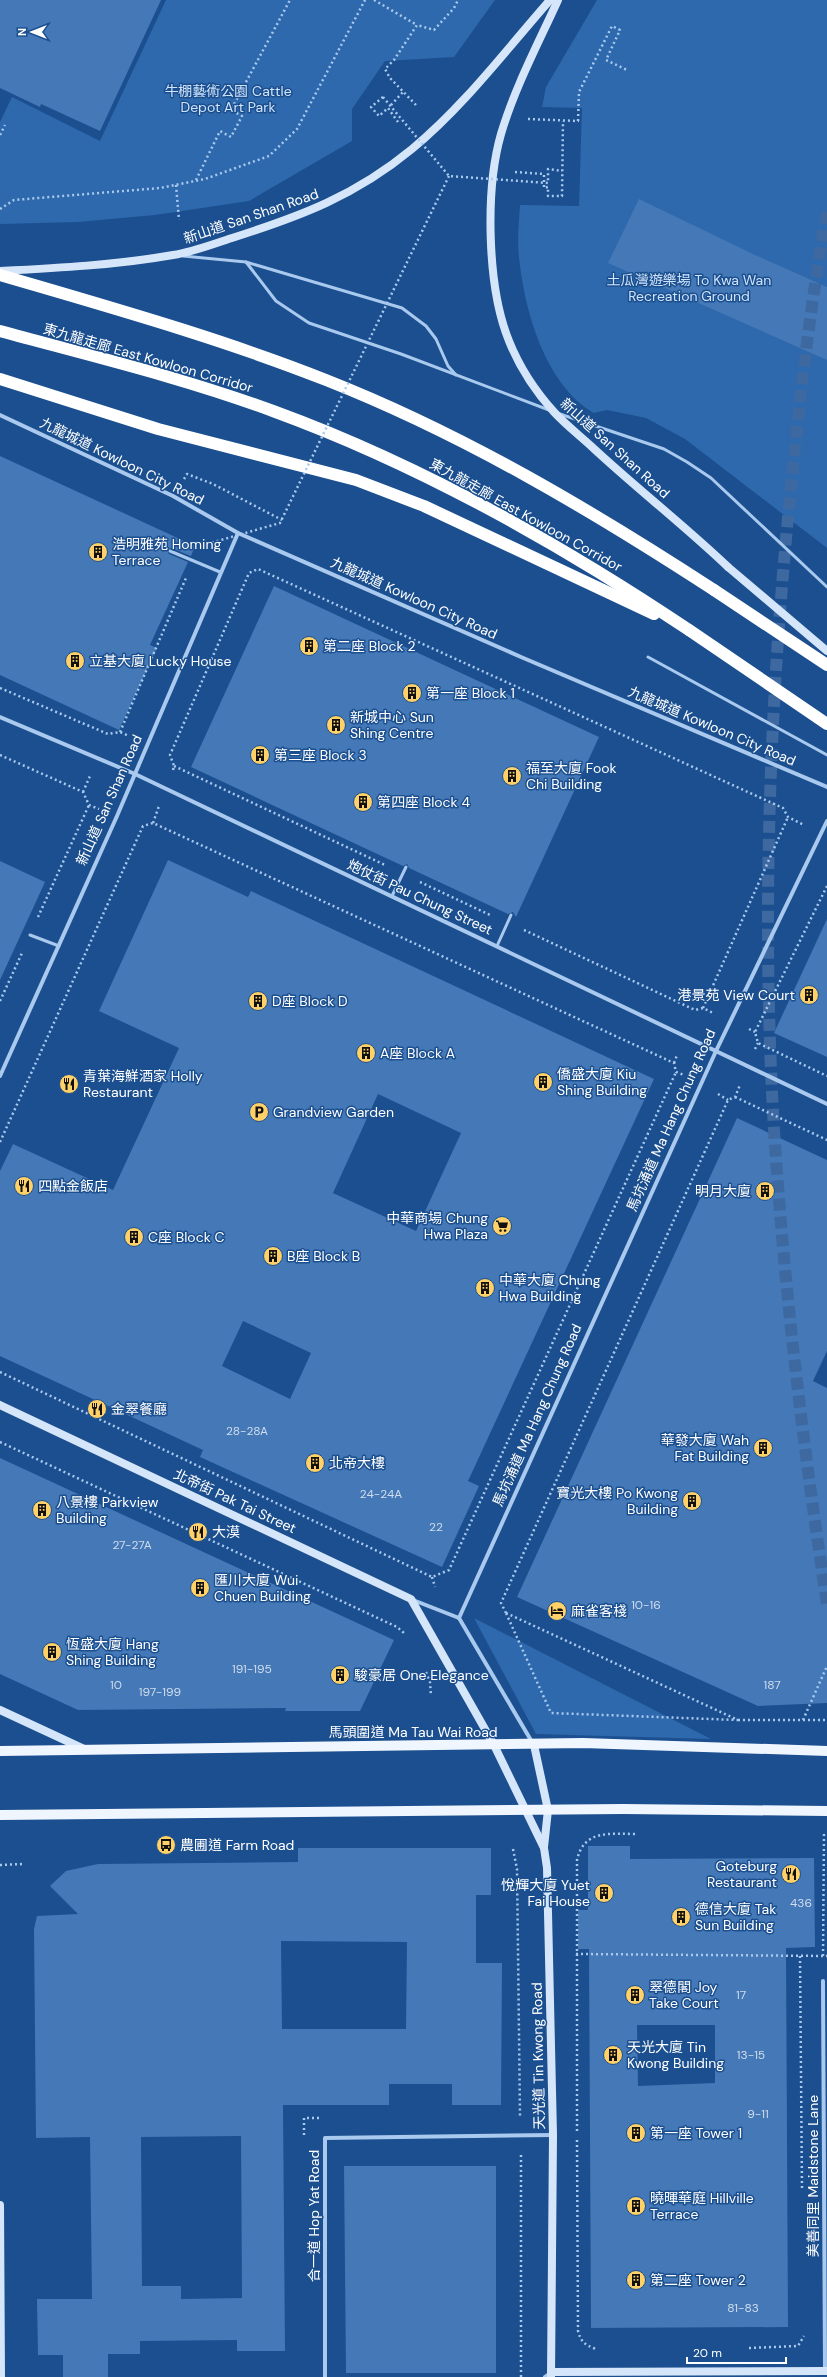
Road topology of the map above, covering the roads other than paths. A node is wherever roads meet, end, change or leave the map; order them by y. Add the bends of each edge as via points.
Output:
1 (550, 0) edge
2 (558, 0) edge
3 (175, 255) junction
4 (246, 262) junction
5 (0, 271) edge
6 (0, 275) edge
7 (0, 330) edge
8 (457, 376) junction
9 (0, 379) edge
10 (554, 412) junction
11 (0, 415) edge
12 (238, 533) junction
13 (170, 551) dead end
14 (220, 572) junction
15 (827, 587) edge
16 (689, 630) junction
17 (827, 651) edge
18 (648, 658) dead end
19 (827, 665) edge
20 (0, 717) edge
21 (827, 724) edge
22 (827, 755) edge
23 (135, 774) junction
24 (827, 787) edge
25 (827, 821) edge
26 (406, 867) dead end
27 (392, 896) junction
28 (511, 915) dead end
29 (30, 935) road end
30 (59, 946) junction
31 (497, 946) junction
32 (716, 1051) junction
33 (0, 1076) edge
34 (827, 1104) edge
35 (0, 1405) edge
36 (411, 1599) junction
37 (459, 1618) junction
38 (0, 1710) edge
39 (494, 1745) junction
40 (534, 1745) junction
41 (84, 1749) junction
42 (0, 1751) edge
43 (827, 1751) edge
44 (525, 1810) junction
45 (548, 1810) junction
46 (827, 1811) edge
47 (0, 1815) edge
48 (544, 1848) junction
49 (823, 1981) dead end
50 (825, 2094) edge
51 (552, 2135) junction
52 (0, 2205) edge
53 (826, 2371) edge
54 (549, 2375) edge
55 (1, 2377) edge
56 (325, 2377) edge

1 - 3 street, 新山道 San Shan Road via 455,108 413,148 379,174 337,200 295,218
2 - 10 street, 新山道 San Shan Road via 516,90 501,135 493,174 491,215 492,263 499,308 509,341 528,378
3 - 4 lane
3 - 5 street, 新山道 San Shan Road via 68,268
4 - 8 lane via 276,300 309,324 401,354
4 - 8 lane via 402,308 426,326 436,339 448,366
6 - 19 highway, bridge via 120,310 277,362 388,407 516,469 658,553
7 - 16 highway, 東九龍走廊 East Kowloon Corridor via 221,393 274,411 390,459 441,483 548,541
8 - 10 lane
9 - 16 highway via 158,429 356,480 424,506
10 - 15 lane via 664,449 687,462 711,478
10 - 17 street, 新山道 San Shan Road, bridge via 620,473
11 - 12 street, 九龍城道 Kowloon City Road via 173,496
12 - 14 street, 新山道 San Shan Road
12 - 24 street, 九龍城道 Kowloon City Road
13 - 14 lane
14 - 23 street, 新山道 San Shan Road
16 - 21 highway, 東九龍走廊 East Kowloon Corridor, bridge
18 - 22 lane
20 - 23 street, 炮仗街 Pau Chung Street
23 - 27 street, 炮仗街 Pau Chung Street
23 - 30 street, 新山道 San Shan Road
25 - 32 street, 馬坑涌道 Ma Hang Chung Road
26 - 27 lane
27 - 31 street, 炮仗街 Pau Chung Street
28 - 31 lane
29 - 30 lane
30 - 33 street, 新山道 San Shan Road
31 - 32 street, 炮仗街 Pau Chung Street
32 - 34 street, 炮仗街 Pau Chung Street
32 - 37 street, 馬坑涌道 Ma Hang Chung Road
35 - 36 street, 北帝街 Pak Tai Street
36 - 37 street, 北帝街 Pak Tai Street
36 - 39 street
37 - 40 street
38 - 41 street
39 - 40 main road, 馬頭圍道 Ma Tau Wai Road
39 - 41 main road, 馬頭圍道 Ma Tau Wai Road
39 - 44 street, 天光道 Tin Kwong Road
40 - 43 main road, 馬頭圍道 Ma Tau Wai Road via 583,1743
40 - 45 street
41 - 42 main road, 馬頭圍道 Ma Tau Wai Road
44 - 45 main road
44 - 47 main road
44 - 48 street, 天光道 Tin Kwong Road
45 - 46 main road
45 - 48 street
48 - 51 street, 天光道 Tin Kwong Road via 547,1868
49 - 50 street, 美善同里 Maidstone Lane
50 - 53 street, 美善同里 Maidstone Lane
51 - 54 street, 天光道 Tin Kwong Road
51 - 56 street, 合一道 Hop Yat Road via 325,2138
52 - 55 street
53 - 54 street

